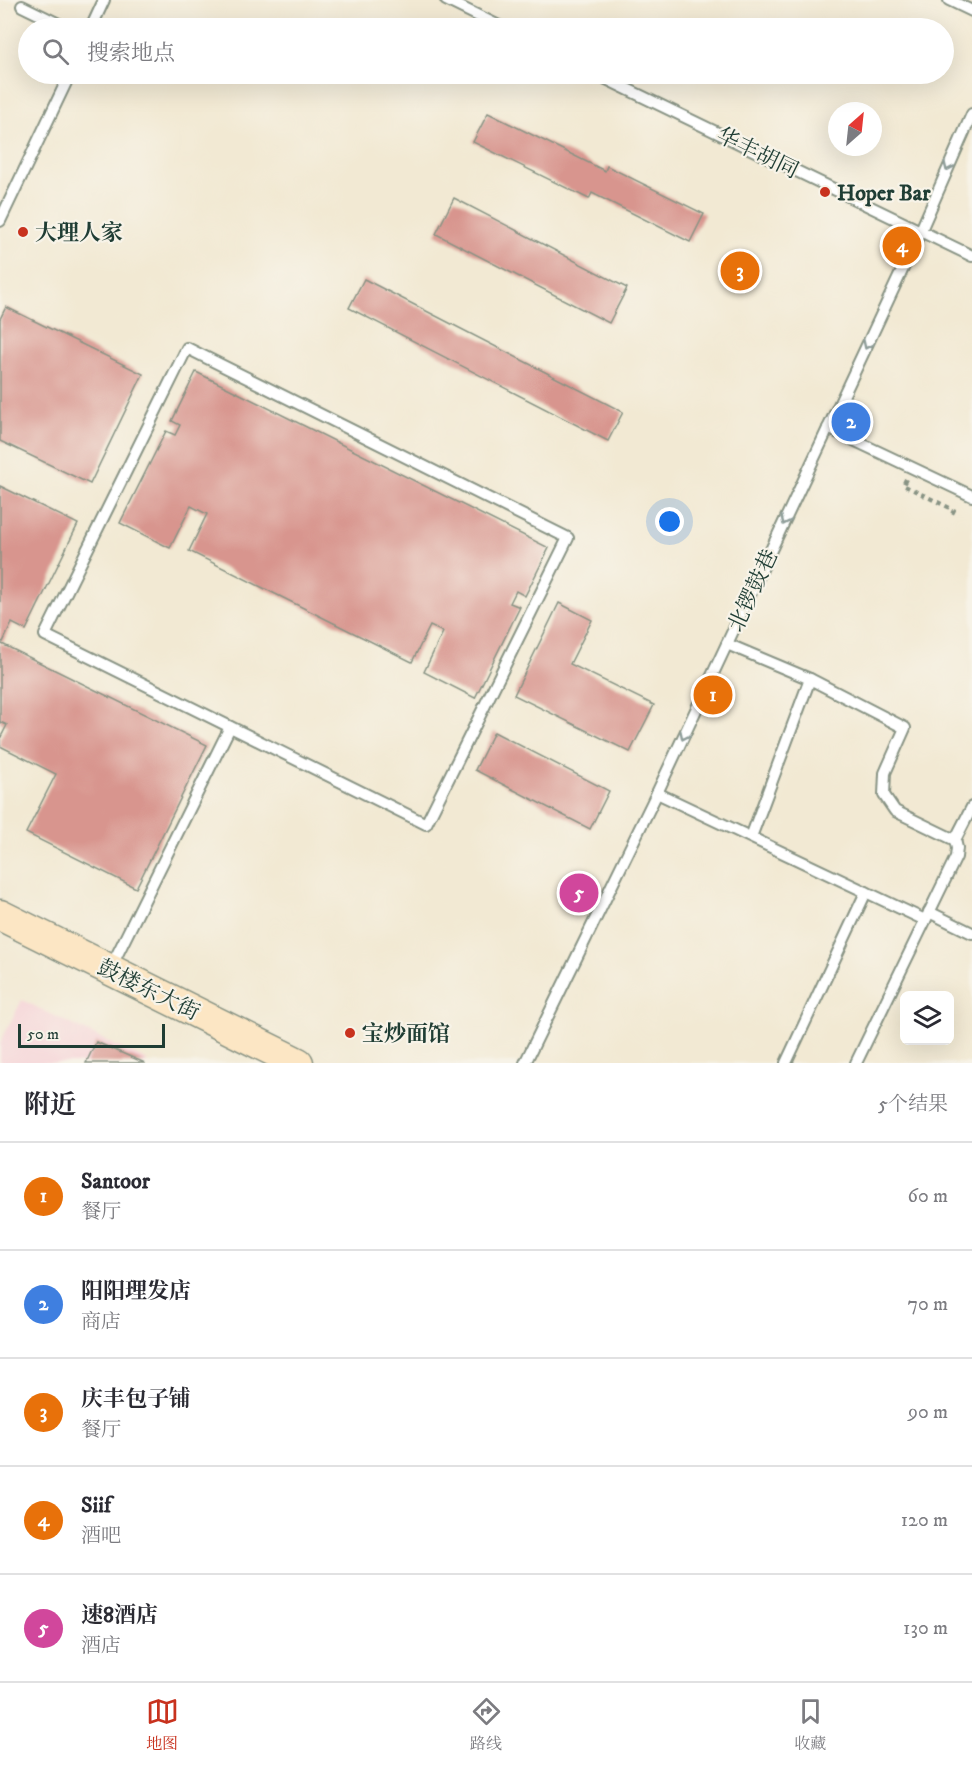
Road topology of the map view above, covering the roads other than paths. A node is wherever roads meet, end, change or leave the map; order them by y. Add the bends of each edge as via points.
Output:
1 (104, 0) edge
2 (446, 0) edge
3 (950, 0) edge
4 (22, 6) dead end
5 (972, 11) edge
6 (47, 18) edge
7 (96, 18) edge
8 (483, 18) edge
9 (64, 84) edge
10 (617, 84) edge
11 (972, 114) edge
12 (0, 221) edge
13 (921, 230) junction
14 (972, 256) edge
15 (828, 428) junction
16 (972, 496) edge
17 (727, 644) junction
18 (810, 679) junction
19 (230, 727) junction
20 (657, 793) junction
21 (972, 807) edge
22 (751, 837) junction
23 (955, 840) junction
24 (866, 892) junction
25 (0, 915) edge
26 (927, 916) junction
27 (972, 933) edge
28 (110, 969) junction
29 (298, 1063) edge
30 (525, 1063) edge
31 (786, 1063) edge
32 (856, 1063) edge

1 - 7 lane
2 - 8 lane
3 - 5 lane
4 - 6 lane
9 - 12 lane
10 - 13 lane, 华丰胡同
11 -> 13 lane, 北锣鼓巷
13 - 14 lane, 华丰胡同
13 -> 15 lane, 北锣鼓巷
15 - 16 lane
15 -> 17 lane, 北锣鼓巷
17 - 18 lane
17 -> 20 lane, 北锣鼓巷
18 - 22 lane
18 - 23 lane via 905,728 885,773 884,795 895,811
19 - 19 lane via 426,824 568,538 187,348 45,635
19 - 28 lane
20 - 22 lane
20 - 30 lane, 北锣鼓巷
21 - 23 lane
22 - 24 lane
23 - 26 lane via 956,857
24 - 26 lane
24 - 31 lane
25 - 28 main road, 鼓楼东大街
26 - 27 lane
26 - 32 lane
28 - 29 main road, 鼓楼东大街

